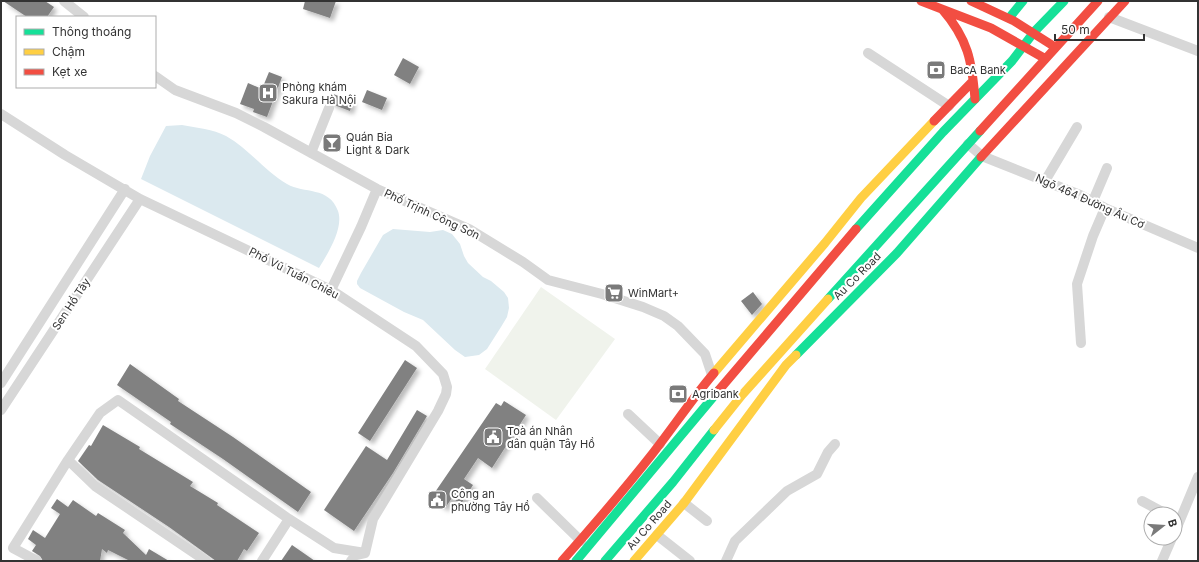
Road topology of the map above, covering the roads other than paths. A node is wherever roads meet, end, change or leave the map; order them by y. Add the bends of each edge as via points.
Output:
1 (64, 1) edge
2 (921, 1) edge
3 (971, 1) edge
4 (1023, 1) edge
5 (1064, 1) edge
6 (1098, 1) edge
7 (1125, 1) edge
8 (942, 8) junction
9 (83, 16) edge
10 (1109, 17) junction
11 (1009, 18) junction
12 (1034, 32) junction
13 (1024, 46) junction
14 (1054, 46) junction
15 (1198, 52) edge
16 (868, 53) dead end
17 (1044, 58) junction
18 (156, 77) edge
19 (973, 81) junction
20 (975, 99) junction
21 (949, 106) junction
22 (329, 108) dead end
23 (1, 114) edge
24 (1077, 127) dead end
25 (968, 144) junction
26 (311, 153) junction
27 (982, 156) junction
28 (1108, 168) dead end
29 (1045, 181) junction
30 (125, 189) junction
31 (377, 189) junction
32 (140, 199) junction
33 (1092, 201) junction
34 (1105, 208) junction
35 (1198, 248) edge
36 (331, 290) junction
37 (1081, 343) dead end
38 (712, 375) junction
39 (740, 380) junction
40 (1, 383) edge
41 (1, 410) edge
42 (628, 414) dead end
43 (660, 444) junction
44 (835, 444) dead end
45 (68, 460) junction
46 (1196, 482) edge
47 (537, 498) dead end
48 (1142, 501) dead end
49 (684, 503) junction
50 (1151, 506) edge
51 (1183, 508) edge
52 (290, 518) junction
53 (707, 522) dead end
54 (657, 535) junction
55 (581, 542) junction
56 (1169, 546) edge
57 (367, 557) edge
58 (37, 561) edge
59 (206, 561) edge
60 (262, 561) edge
61 (351, 561) edge
62 (562, 561) edge
63 (576, 561) edge
64 (606, 561) edge
65 (634, 561) edge
66 (690, 561) edge
67 (726, 561) edge
68 (1162, 561) edge

1 - 9 street
2 - 8 main road
3 - 11 main road
4 - 11 main road
5 - 12 main road, Au Co Road
6 - 14 main road, Au Co Road via 1062,41
7 - 10 main road, Au Co Road
8 - 13 main road via 991,28
8 - 19 main road via 965,44
10 - 15 street
10 - 27 main road, Au Co Road
11 - 12 main road
12 - 13 main road, Au Co Road
12 - 14 main road
13 - 17 main road
13 - 20 main road, Au Co Road
14 - 17 main road, Au Co Road
16 - 21 street
17 - 25 main road, Au Co Road
18 - 26 street, Phố Trịnh Công Sơn via 175,90 236,113
19 - 20 main road
19 - 21 main road
20 - 39 main road, Au Co Road via 880,201
21 - 38 main road via 861,198
22 - 26 street
23 - 30 street, Phố Vũ Tuấn Chiêu
24 - 29 street
25 - 27 street, Ngõ 464 Đường Âu Cơ
25 - 39 main road, Au Co Road
26 - 31 street, Phố Trịnh Công Sơn
27 - 29 street, Ngõ 464 Đường Âu Cơ
27 - 49 main road, Au Co Road via 897,253 786,365
28 - 33 street
29 - 33 street, Ngõ 464 Đường Âu Cơ
30 - 32 street, Phố Vũ Tuấn Chiêu
30 - 40 street, Sen Hồ Tây
31 - 36 street
31 - 38 street, Phố Trịnh Công Sơn via 469,229 548,280 643,306 664,316 678,326 705,354
32 - 36 street, Phố Vũ Tuấn Chiêu
32 - 41 street, Sen Hồ Tây
33 - 34 street, Ngõ 464 Đường Âu Cơ
34 - 35 street, Ngõ 464 Đường Âu Cơ
34 - 37 street via 1077,284
36 - 57 street, Phố Vũ Tuấn Chiêu via 416,346 443,374 447,388 438,411 373,519
38 - 43 main road
39 - 63 main road, Au Co Road via 721,387
39 - 64 main road, Au Co Road via 673,482
42 - 43 street
43 - 55 main road
44 - 67 street via 817,474 787,491 735,541
45 - 52 street via 100,413 118,400
45 - 58 street via 13,548
45 - 59 street via 95,486
46 - 51 street
47 - 55 street
48 - 50 street
49 - 53 street
49 - 54 main road, Au Co Road
52 - 57 street via 334,548
52 - 60 street
54 - 65 main road, Au Co Road
54 - 66 street
55 - 62 main road
56 - 68 street
57 - 61 street via 356,555

